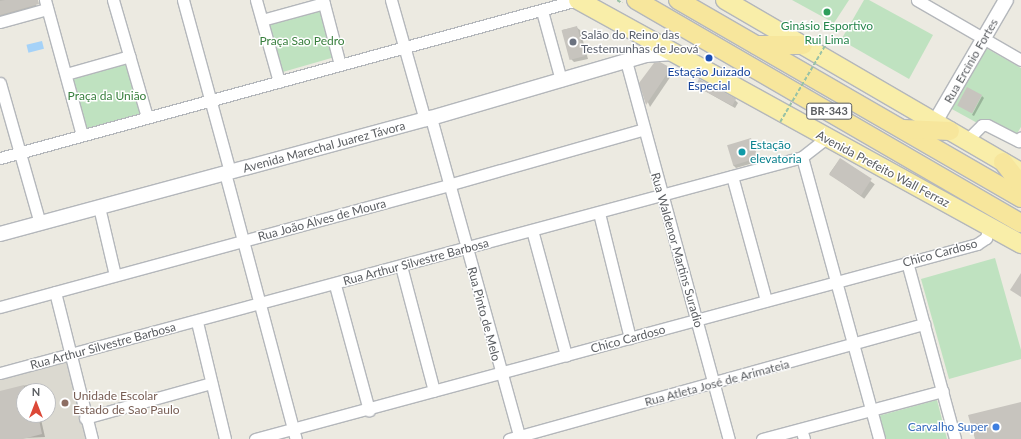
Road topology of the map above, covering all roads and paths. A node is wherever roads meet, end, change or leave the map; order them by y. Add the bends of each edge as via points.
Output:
1 (113, 0) edge
2 (183, 0) edge
3 (256, 0) edge
4 (391, 0) edge
5 (578, 0) edge
6 (636, 0) edge
7 (678, 0) edge
8 (725, 0) edge
9 (917, 0) edge
10 (1006, 0) edge
11 (324, 2) edge
12 (46, 4) edge
13 (542, 11) junction
14 (262, 20) junction
15 (0, 22) edge
16 (984, 38) junction
17 (826, 44) dead end
18 (756, 45) junction
19 (803, 45) junction
20 (650, 48) junction
21 (404, 49) junction
22 (130, 56) junction
23 (1021, 60) edge
24 (626, 61) junction
25 (340, 65) junction
26 (66, 74) junction
27 (561, 80) junction
28 (0, 82) edge
29 (279, 82) junction
30 (210, 102) junction
31 (147, 117) junction
32 (428, 119) junction
33 (780, 122) dead end
34 (943, 126) junction
35 (644, 129) junction
36 (901, 129) junction
37 (82, 135) junction
38 (1021, 137) edge
39 (826, 138) junction
40 (967, 140) junction
41 (19, 152) junction
42 (0, 158) edge
43 (802, 158) junction
44 (1003, 162) junction
45 (227, 173) junction
46 (1021, 173) edge
47 (732, 176) junction
48 (448, 185) junction
49 (1021, 185) edge
50 (662, 195) junction
51 (1021, 198) edge
52 (99, 207) junction
53 (599, 213) junction
54 (40, 223) junction
55 (1021, 223) edge
56 (989, 225) junction
57 (532, 230) junction
58 (0, 234) edge
59 (242, 241) junction
60 (1021, 244) edge
61 (466, 249) junction
62 (907, 262) junction
63 (401, 266) junction
64 (115, 275) junction
65 (836, 281) junction
66 (335, 285) junction
67 (55, 292) junction
68 (766, 300) junction
69 (259, 304) junction
70 (0, 307) edge
71 (697, 320) junction
72 (197, 322) junction
73 (924, 324) junction
74 (630, 338) junction
75 (854, 345) junction
76 (70, 354) junction
77 (566, 355) junction
78 (0, 373) edge
79 (500, 374) junction
80 (212, 383) junction
81 (715, 384) junction
82 (434, 391) junction
83 (943, 391) junction
84 (871, 409) junction
85 (370, 410) junction
86 (86, 418) junction
87 (295, 434) edge
88 (802, 434) edge
89 (516, 438) edge
90 (92, 439) edge
91 (225, 439) edge
92 (255, 439) edge
93 (729, 439) edge
94 (762, 439) edge
95 (879, 439) edge
96 (955, 439) edge

1 - 22 street
2 - 30 street
3 - 14 street
4 - 21 street, Rua Pinto de Melo
5 - 13 street
5 - 20 main road, Avenida Prefeito Wall Ferraz
6 - 55 highway, Avenida Prefeito Wall Ferraz / BR-343
7 - 18 highway, BR-343
8 - 19 main road
9 - 16 street
10 - 16 street, Rua Ercínio Fortes
11 - 14 street
11 - 25 street
12 - 15 street
12 - 26 street
13 - 21 street
13 - 27 street
14 - 29 street
16 - 23 street
16 - 34 street, Rua Ercínio Fortes
17 - 33 path, bridge
18 - 19 highway
18 - 36 highway, BR-343
19 - 34 main road
20 - 24 street, Avenida Marechal Juarez Távora
20 - 39 main road, Avenida Prefeito Wall Ferraz via 673,52
21 - 25 street
21 - 32 street, Rua Pinto de Melo
22 - 26 street
22 - 31 street
24 - 27 street, Avenida Marechal Juarez Távora
24 - 35 street, Rua Waldenor Martins Suradio
25 - 29 street
26 - 37 street
27 - 32 street, Avenida Marechal Juarez Távora
28 - 41 street
29 - 30 street
30 - 31 street
30 - 45 street
31 - 37 street
32 - 45 street, Avenida Marechal Juarez Távora
32 - 48 street, Rua Pinto de Melo
34 - 36 highway
34 - 40 main road
35 - 48 street, Rua João Alves de Moura
35 - 50 street, Rua Waldenor Martins Suradio
36 - 51 highway, BR-343
37 - 41 street
38 - 40 street via 1019,141 982,125
39 - 43 street, Rua Arthur Silvestre Barbosa
39 - 56 main road, Avenida Prefeito Wall Ferraz
40 - 44 main road
41 - 42 street
41 - 54 street
43 - 47 street, Rua Arthur Silvestre Barbosa
43 - 65 street
44 - 46 main road
44 - 49 highway
45 - 52 street, Avenida Marechal Juarez Távora
45 - 59 street
47 - 50 street, Rua Arthur Silvestre Barbosa
47 - 68 street
48 - 59 street, Rua João Alves de Moura
48 - 61 street, Rua Pinto de Melo
50 - 53 street, Rua Arthur Silvestre Barbosa
50 - 71 street, Rua Waldenor Martins Suradio
52 - 54 street, Avenida Marechal Juarez Távora
52 - 64 street
53 - 57 street, Rua Arthur Silvestre Barbosa
53 - 74 street
54 - 58 street, Avenida Marechal Juarez Távora
56 - 60 main road, Avenida Prefeito Wall Ferraz
56 - 62 street, Chico Cardoso via 982,242
57 - 61 street, Rua Arthur Silvestre Barbosa
57 - 77 street
59 - 64 street, Rua João Alves de Moura
59 - 69 street
61 - 63 street, Rua Arthur Silvestre Barbosa
61 - 79 street, Rua Pinto de Melo
62 - 65 street, Chico Cardoso
62 - 73 street
63 - 66 street, Rua Arthur Silvestre Barbosa
63 - 82 street
64 - 67 street, Rua João Alves de Moura
65 - 68 street, Chico Cardoso
65 - 75 street
66 - 69 street, Rua Arthur Silvestre Barbosa
66 - 85 street
67 - 70 street, Rua João Alves de Moura
67 - 76 street
68 - 71 street, Chico Cardoso
69 - 72 street, Rua Arthur Silvestre Barbosa
69 - 87 street
71 - 74 street, Chico Cardoso
71 - 81 street, Rua Waldenor Martins Suradio
72 - 76 street, Rua Arthur Silvestre Barbosa
72 - 80 street
73 - 75 street, Rua Atleta José de Arimateia
73 - 83 street
74 - 77 street, Chico Cardoso
75 - 81 street, Rua Atleta José de Arimateia
75 - 84 street
76 - 78 street, Rua Arthur Silvestre Barbosa
76 - 86 street
77 - 79 street, Chico Cardoso
79 - 82 street, Chico Cardoso
79 - 89 street, Rua Pinto de Melo
80 - 86 street
80 - 91 street
81 - 89 street, Rua Atleta José de Arimateia
81 - 93 street, Rua Waldenor Martins Suradio
82 - 85 street, Chico Cardoso
83 - 84 street
83 - 96 street
84 - 88 street
84 - 95 street
85 - 87 street, Chico Cardoso
86 - 90 street
87 - 92 street, Chico Cardoso
88 - 94 street

